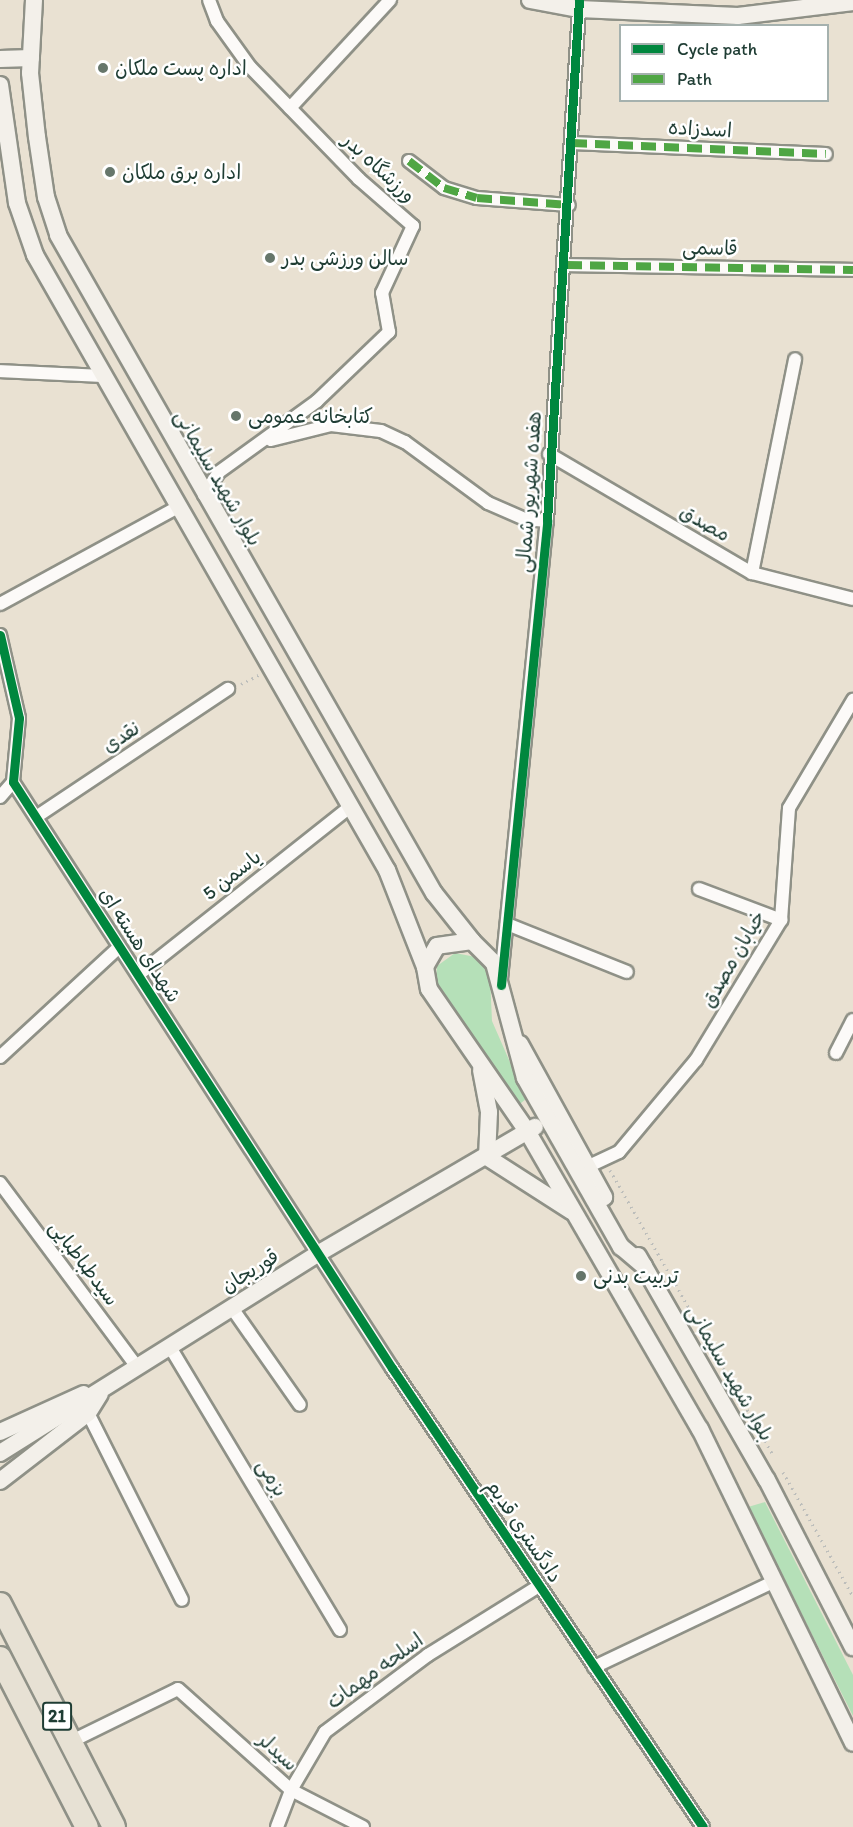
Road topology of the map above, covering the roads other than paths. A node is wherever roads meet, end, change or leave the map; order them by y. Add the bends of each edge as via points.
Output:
1 (34, 0) edge
2 (209, 0) edge
3 (390, 0) edge
4 (530, 0) edge
5 (853, 2) edge
6 (579, 4) edge
7 (31, 57) junction
8 (0, 59) edge
9 (0, 85) edge
10 (290, 108) junction
11 (3, 142) edge
12 (572, 142) junction
13 (826, 154) dead end
14 (409, 161) dead end
15 (569, 205) junction
16 (567, 265) junction
17 (853, 270) edge
18 (795, 358) dead end
19 (0, 371) edge
20 (102, 376) junction
21 (267, 441) junction
22 (549, 454) junction
23 (204, 495) junction
24 (178, 507) junction
25 (548, 521) junction
26 (752, 573) junction
27 (853, 599) edge
28 (0, 604) edge
29 (0, 635) edge
30 (228, 689) road end
31 (853, 700) edge
32 (13, 782) junction
33 (0, 797) edge
34 (351, 806) junction
35 (36, 817) junction
36 (699, 889) dead end
37 (781, 920) junction
38 (507, 924) junction
39 (471, 941) junction
40 (119, 947) junction
41 (425, 967) junction
42 (627, 972) dead end
43 (138, 975) junction
44 (501, 985) junction
45 (853, 1020) edge
46 (512, 1029) junction
47 (836, 1053) dead end
48 (0, 1057) edge
49 (480, 1064) junction
50 (547, 1122) junction
51 (527, 1131) junction
52 (487, 1157) junction
53 (597, 1162) junction
54 (0, 1182) edge
55 (572, 1212) junction
56 (318, 1253) junction
57 (644, 1266) junction
58 (232, 1308) junction
59 (170, 1347) junction
60 (137, 1367) junction
61 (104, 1389) junction
62 (300, 1405) dead end
63 (88, 1413) junction
64 (0, 1432) edge
65 (0, 1453) edge
66 (0, 1481) edge
67 (775, 1581) junction
68 (539, 1586) junction
69 (182, 1600) dead end
70 (0, 1604) edge
71 (340, 1630) dead end
72 (853, 1647) edge
73 (0, 1658) edge
74 (594, 1667) junction
75 (70, 1742) junction
76 (853, 1743) edge
77 (291, 1790) junction
78 (87, 1827) edge
79 (114, 1827) edge
80 (278, 1827) edge
81 (363, 1827) edge
82 (703, 1827) edge

1 - 7 main road, بلوار شهید سلیمانی
2 - 10 street, ورزشگاه بدر via 217,21 250,67
3 - 10 street
4 - 6 main road
5 - 6 main road via 738,16
6 - 12 street, هفده شهریور شمالی
7 - 8 main road
7 - 23 main road, بلوار شهید سلیمانی via 45,197 58,235
9 - 11 main road
10 - 21 street, ورزشگاه بدر via 413,226 382,293 389,332 317,401
11 - 20 main road via 35,255
12 - 13 street, اسدزاده
12 - 15 street, هفده شهریور شمالی
14 - 15 street via 444,188 477,198
15 - 16 street, هفده شهریور شمالی
16 - 17 street, قاسمی
16 - 22 street, هفده شهریور شمالی
18 - 26 street
19 - 20 street
20 - 24 main road
21 - 23 street via 219,472
21 - 25 street via 331,424 381,431 405,442 488,503 525,519
22 - 25 street, هفده شهریور شمالی
22 - 26 street, مصدق
23 - 39 main road, بلوار شهید سلیمانی via 434,892
24 - 28 street
24 - 34 main road
25 - 38 street, هفده شهریور شمالی
26 - 27 street, مصدق
29 - 32 street via 19,718
30 - 35 street, نقدی
31 - 37 street, خیابان مصدق via 789,808
32 - 33 street
32 - 35 street, شهدای هسته ای
34 - 41 main road via 387,870
34 - 43 street, یاسمن 5
35 - 40 street, شهدای هسته ای
36 - 37 street
37 - 53 street, خیابان مصدق via 696,1059 620,1152
38 - 42 street
38 - 44 street, هفده شهریور شمالی
39 - 41 main road via 437,946
39 - 44 main road, بلوار شهید سلیمانی via 494,963
40 - 43 street, شهدای هسته ای
40 - 48 street
41 - 49 main road via 429,989
43 - 56 street, شهدای هسته ای
44 - 46 main road, بلوار شهید سلیمانی
45 - 47 street
46 - 50 main road via 516,1057
46 - 53 main road, بلوار شهید سلیمانی
49 - 51 main road
49 - 52 main road via 489,1112
50 - 51 main road, قوریجان
50 - 57 main road via 621,1246
51 - 52 main road, قوریجان
51 - 55 main road
52 - 55 main road
52 - 56 main road, قوریجان
53 - 57 main road, بلوار شهید سلیمانی
54 - 60 street, سیدطباطبایی
55 - 67 main road via 700,1429
56 - 58 main road, قوریجان
56 - 68 street, دادگستری قدیم
57 - 72 main road, بلوار شهید سلیمانی via 767,1480
58 - 59 main road, قوریجان
58 - 62 street
59 - 60 main road, قوریجان
59 - 71 street, بزمی
60 - 61 main road, قوریجان
61 - 63 main road
61 - 64 main road via 60,1401
61 - 65 main road, قوریجان
63 - 66 main road
63 - 69 street
67 - 74 street
67 - 76 main road
68 - 74 street, دادگستری قدیم
68 - 77 street, اسلحه مهمات via 428,1655 325,1732
70 - 75 highway, 21
73 - 78 highway, 21
74 - 82 street, دادگستری قدیم
75 - 77 street, سیدلر via 178,1689
75 - 79 highway, 21
77 - 80 street, اسلحه مهمات
77 - 81 street, سیدلر

